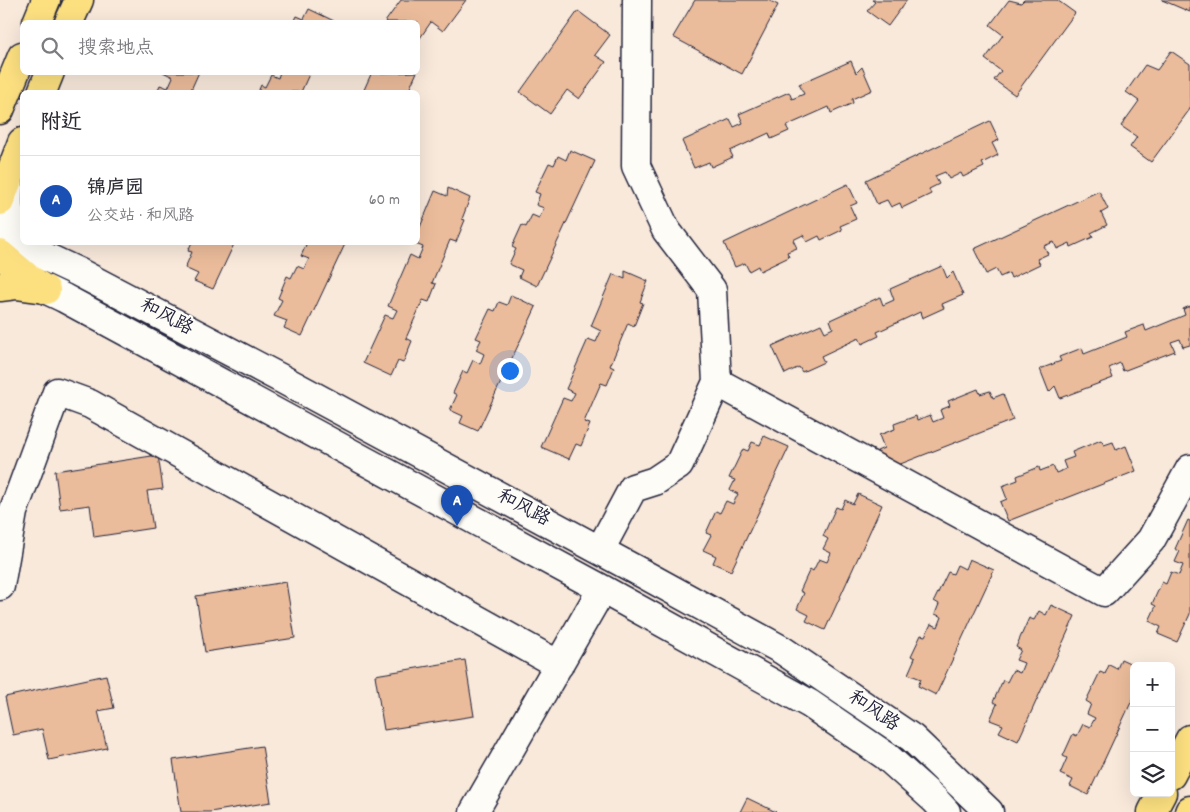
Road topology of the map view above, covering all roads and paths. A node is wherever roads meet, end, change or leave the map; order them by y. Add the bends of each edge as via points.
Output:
1 (46, 0) edge
2 (78, 0) edge
3 (637, 0) edge
4 (37, 20) edge
5 (70, 20) edge
6 (20, 61) edge
7 (49, 75) edge
8 (43, 90) edge
9 (0, 110) edge
10 (20, 147) edge
11 (10, 174) junction
12 (0, 201) edge
13 (20, 231) edge
14 (36, 245) edge
15 (0, 255) edge
16 (62, 264) junction
17 (0, 287) edge
18 (46, 290) junction
19 (717, 382) junction
20 (1190, 469) edge
21 (600, 550) junction
22 (0, 586) edge
23 (602, 589) junction
24 (559, 665) junction
25 (1190, 739) edge
26 (1175, 767) edge
27 (1160, 797) edge
28 (474, 812) edge
29 (946, 812) edge
30 (989, 812) edge
31 (1152, 812) edge

1 - 4 main road
2 - 5 main road
3 - 19 street via 636,166 666,230 712,290
6 - 9 main road
7 - 8 main road
10 - 11 main road
11 - 12 main road
11 - 13 street via 8,208
14 - 16 street
15 - 16 street
15 - 18 main road
16 - 21 street, 和风路
17 - 18 main road via 16,285
18 - 23 street, 和风路
19 - 20 street via 1104,592 1151,540
19 - 21 street via 679,465 655,481 633,488
21 - 30 street, 和风路 via 782,650 912,738
22 - 24 street via 13,512 57,392 90,404
23 - 24 street
23 - 29 street, 和风路 via 810,704 886,756
24 - 28 street
25 - 26 main road
27 - 31 main road

